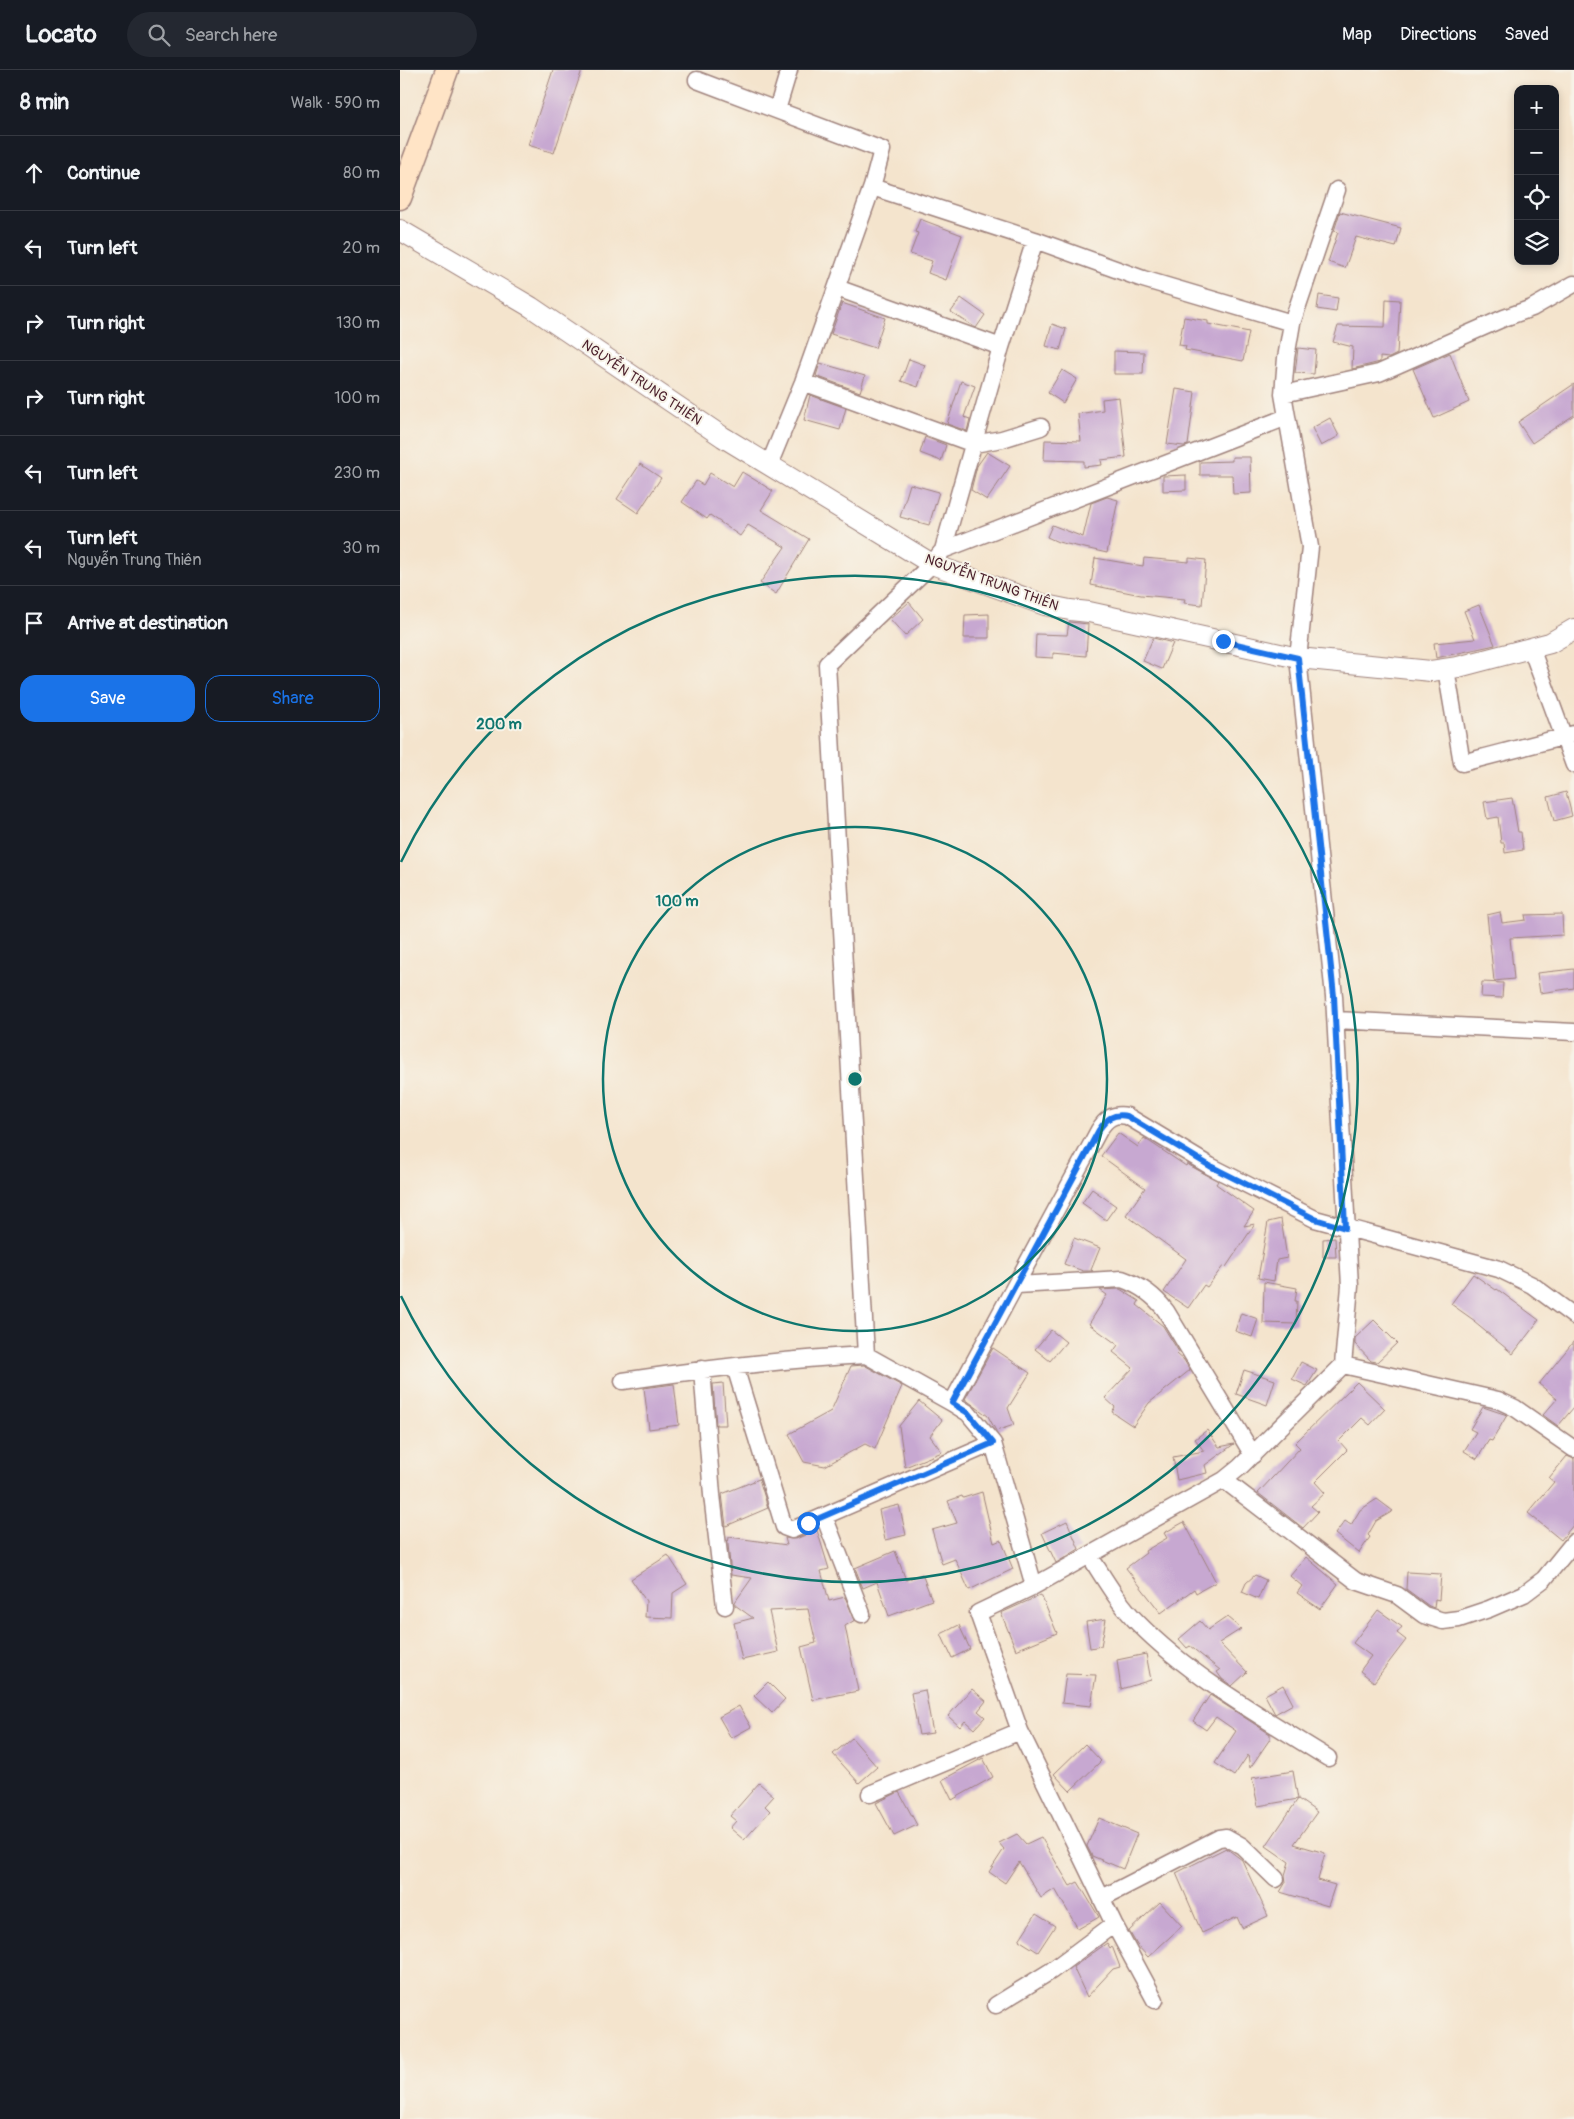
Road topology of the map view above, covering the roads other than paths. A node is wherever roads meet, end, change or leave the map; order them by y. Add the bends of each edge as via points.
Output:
1 (447, 70) edge
2 (789, 70) edge
3 (697, 80) dead end
4 (777, 110) junction
5 (872, 187) junction
6 (1337, 190) dead end
7 (400, 198) edge
8 (400, 230) edge
9 (1035, 240) junction
10 (1574, 284) edge
11 (837, 288) junction
12 (1292, 323) junction
13 (1001, 347) junction
14 (803, 382) junction
15 (1283, 394) junction
16 (1287, 417) junction
17 (1041, 427) dead end
18 (974, 444) junction
19 (769, 465) junction
20 (938, 557) junction
21 (1574, 629) edge
22 (1531, 648) junction
23 (1298, 658) junction
24 (1446, 669) junction
25 (1569, 735) edge
26 (1574, 765) edge
27 (1336, 1020) junction
28 (1574, 1032) edge
29 (1345, 1228) junction
30 (1017, 1285) junction
31 (1574, 1316) edge
32 (866, 1355) junction
33 (1342, 1365) junction
34 (735, 1367) junction
35 (702, 1369) junction
36 (623, 1381) dead end
37 (952, 1403) junction
38 (993, 1443) junction
39 (1574, 1449) edge
40 (1252, 1455) junction
41 (1224, 1480) junction
42 (824, 1516) junction
43 (1574, 1542) edge
44 (1089, 1555) junction
45 (1034, 1586) junction
46 (724, 1606) dead end
47 (862, 1614) dead end
48 (1020, 1731) junction
49 (1328, 1758) dead end
50 (870, 1794) dead end
51 (1276, 1879) dead end
52 (1102, 1898) junction
53 (1114, 1924) junction
54 (1155, 2000) dead end
55 (996, 2005) dead end

1 - 7 main road
2 - 4 street
3 - 4 street
4 - 5 street via 882,150
5 - 9 street
5 - 11 street
6 - 12 street
8 - 19 street, NGUYỄN TRUNG THIÊN via 531,308
9 - 12 street via 1143,279
9 - 13 street
10 - 15 street via 1532,308 1379,373
11 - 13 street
11 - 14 street
12 - 15 street
13 - 18 street
14 - 18 street
14 - 19 street
15 - 16 street
16 - 20 street
16 - 23 street via 1310,547
17 - 18 street
18 - 20 street
19 - 20 street, NGUYỄN TRUNG THIÊN
20 - 23 street, NGUYỄN TRUNG THIÊN via 1045,605
20 - 32 street via 827,664
21 - 22 street, NGUYỄN TRUNG THIÊN via 1550,643
22 - 24 street, NGUYỄN TRUNG THIÊN
22 - 25 street
23 - 24 street, NGUYỄN TRUNG THIÊN via 1431,671
23 - 27 street
24 - 25 street via 1462,763
25 - 26 street
27 - 28 street
27 - 29 street
29 - 30 street via 1315,1219 1210,1166 1120,1114 1104,1122 1099,1130
29 - 31 street via 1505,1272 1532,1285
29 - 33 street via 1350,1286
30 - 37 street
30 - 40 street via 1122,1279 1148,1292 1171,1318
32 - 34 street
32 - 37 street
33 - 39 street via 1498,1400
33 - 40 street
34 - 35 street
34 - 42 street via 784,1527 792,1530
35 - 36 street
35 - 46 street
37 - 38 street via 968,1413
38 - 42 street
38 - 45 street
40 - 41 street
41 - 43 street via 1356,1582 1398,1595 1424,1615 1443,1621 1459,1619 1524,1594 1544,1579
41 - 44 street
42 - 47 street
44 - 45 street
44 - 49 street via 1119,1600 1158,1641 1215,1685
45 - 48 street via 978,1613
48 - 50 street
48 - 52 street
51 - 52 street via 1242,1846 1226,1837
52 - 53 street
53 - 54 street
53 - 55 street via 1051,1971

